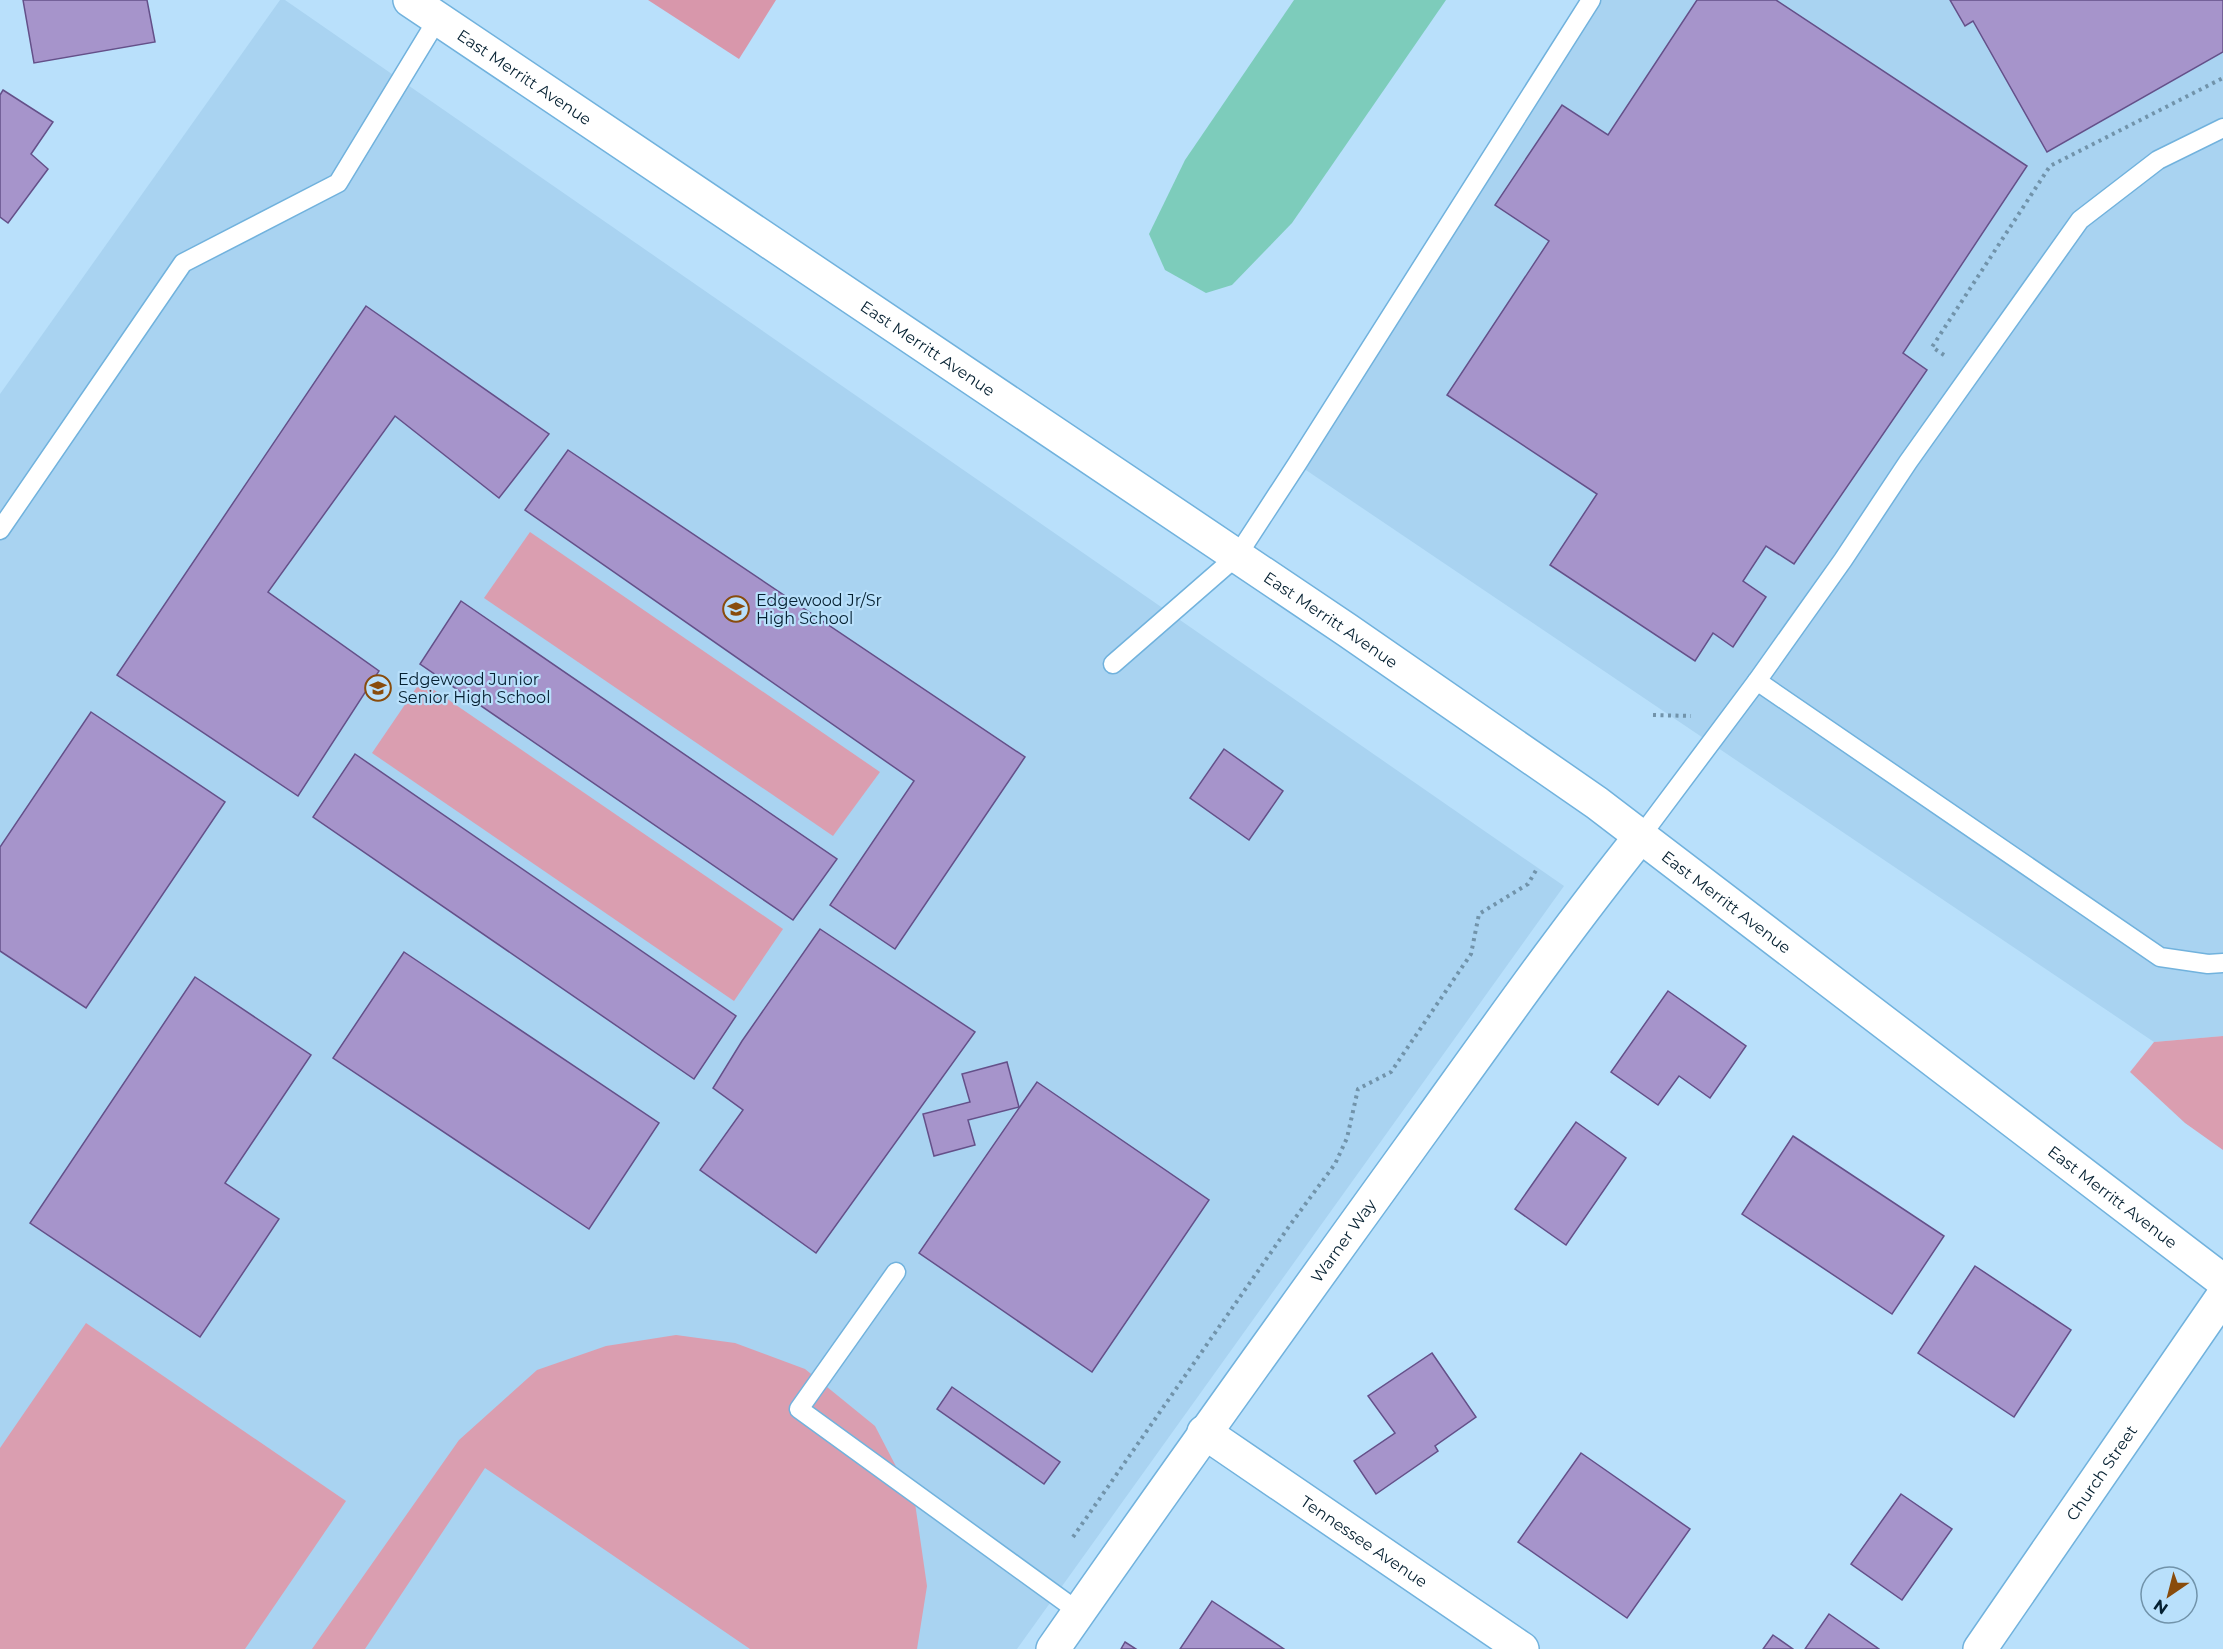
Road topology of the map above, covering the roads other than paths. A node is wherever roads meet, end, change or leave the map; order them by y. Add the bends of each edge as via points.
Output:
1 (410, 0) edge
2 (1591, 0) edge
3 (437, 20) junction
4 (2223, 128) edge
5 (0, 530) edge
6 (1237, 556) junction
7 (1113, 664) dead end
8 (1757, 681) junction
9 (1641, 836) junction
10 (2223, 963) edge
11 (896, 1272) dead end
12 (2223, 1281) edge
13 (2223, 1296) edge
14 (1204, 1432) junction
15 (1079, 1612) junction
16 (1053, 1649) edge
17 (1522, 1649) edge
18 (1980, 1649) edge

1 - 3 street, East Merritt Avenue
2 - 6 lane
3 - 5 lane via 338,183 183,264
3 - 6 street, East Merritt Avenue
4 - 8 lane via 2158,160 2080,220
6 - 7 lane
6 - 9 street, East Merritt Avenue
8 - 9 lane
8 - 10 lane via 2160,957
9 - 12 street, East Merritt Avenue
9 - 14 street, Warner Way via 1587,903
11 - 15 lane via 799,1409
13 - 18 street, Church Street
14 - 15 street, Warner Way
14 - 17 street, Tennessee Avenue
15 - 16 street, Warner Way

